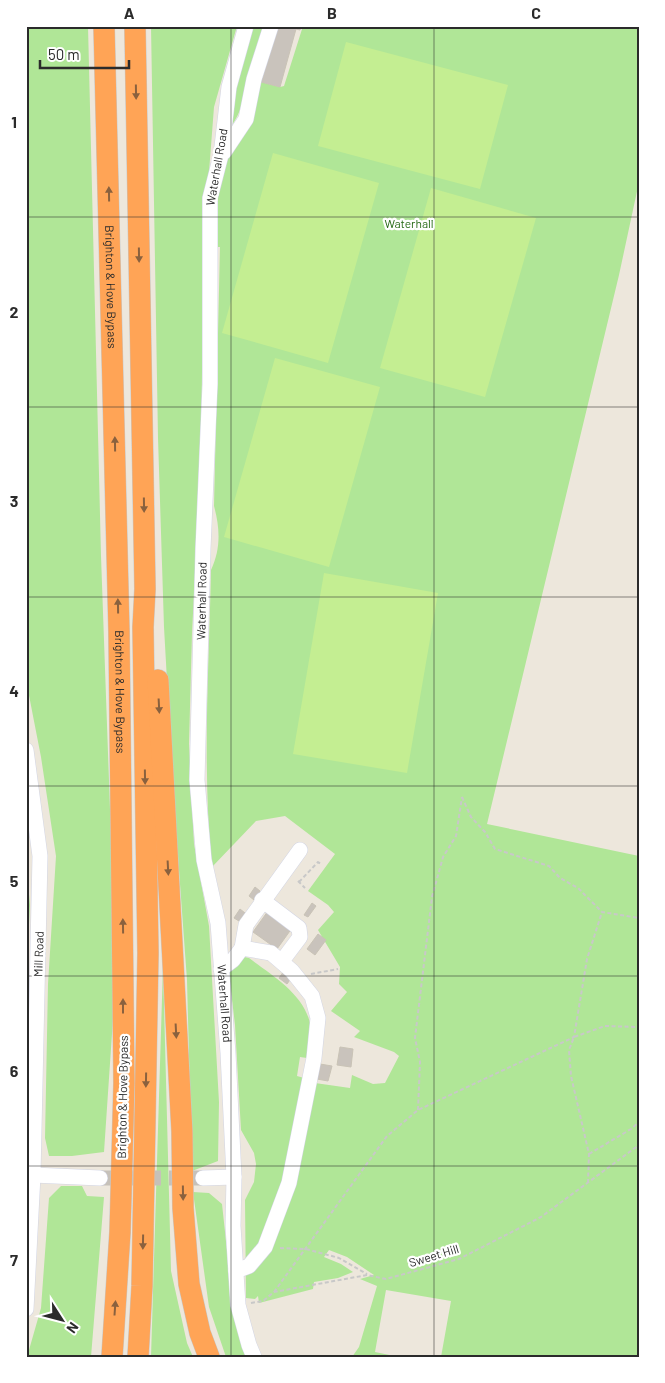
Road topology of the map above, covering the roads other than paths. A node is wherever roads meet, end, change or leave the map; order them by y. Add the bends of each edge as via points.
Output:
1 (104, 26) edge
2 (135, 26) edge
3 (246, 26) edge
4 (271, 26) edge
5 (221, 155) junction
6 (145, 589) junction
7 (26, 750) edge
8 (300, 850) dead end
9 (262, 900) junction
10 (242, 948) junction
11 (282, 961) junction
12 (221, 969) junction
13 (33, 1175) junction
14 (234, 1177) junction
15 (100, 1178) tunnel mouth
16 (202, 1178) tunnel mouth
17 (28, 1234) edge
18 (236, 1271) junction
19 (26, 1309) edge
20 (112, 1357) edge
21 (138, 1357) edge
22 (209, 1357) edge
23 (254, 1357) edge

20 -> 1 highway, Brighton & Hove Bypass via 120,1232 124,1074 119,622
2 -> 6 highway, Brighton & Hove Bypass
3 - 5 street, Waterhall Road via 229,87
4 - 5 street via 254,79 246,119
5 - 12 street, Waterhall Road via 210,198 210,384 198,780 204,860 218,923
6 -> 21 highway, Brighton & Hove Bypass via 148,953
6 -> 22 highway via 155,629 189,1284
7 - 13 street, Mill Road via 40,856
8 - 9 street
9 - 10 street via 246,925
9 - 11 street via 299,928 300,937
10 - 11 street via 271,953
10 - 12 street
11 - 18 street via 312,996 318,1018 314,1058 290,1183 265,1247 249,1266
12 - 14 street, Waterhall Road
13 - 15 street
13 - 17 street, Mill Road
14 - 16 street
14 - 18 street, Waterhall Road
17 - 19 street, Mill Road
18 - 23 street, Waterhall Road via 238,1305

